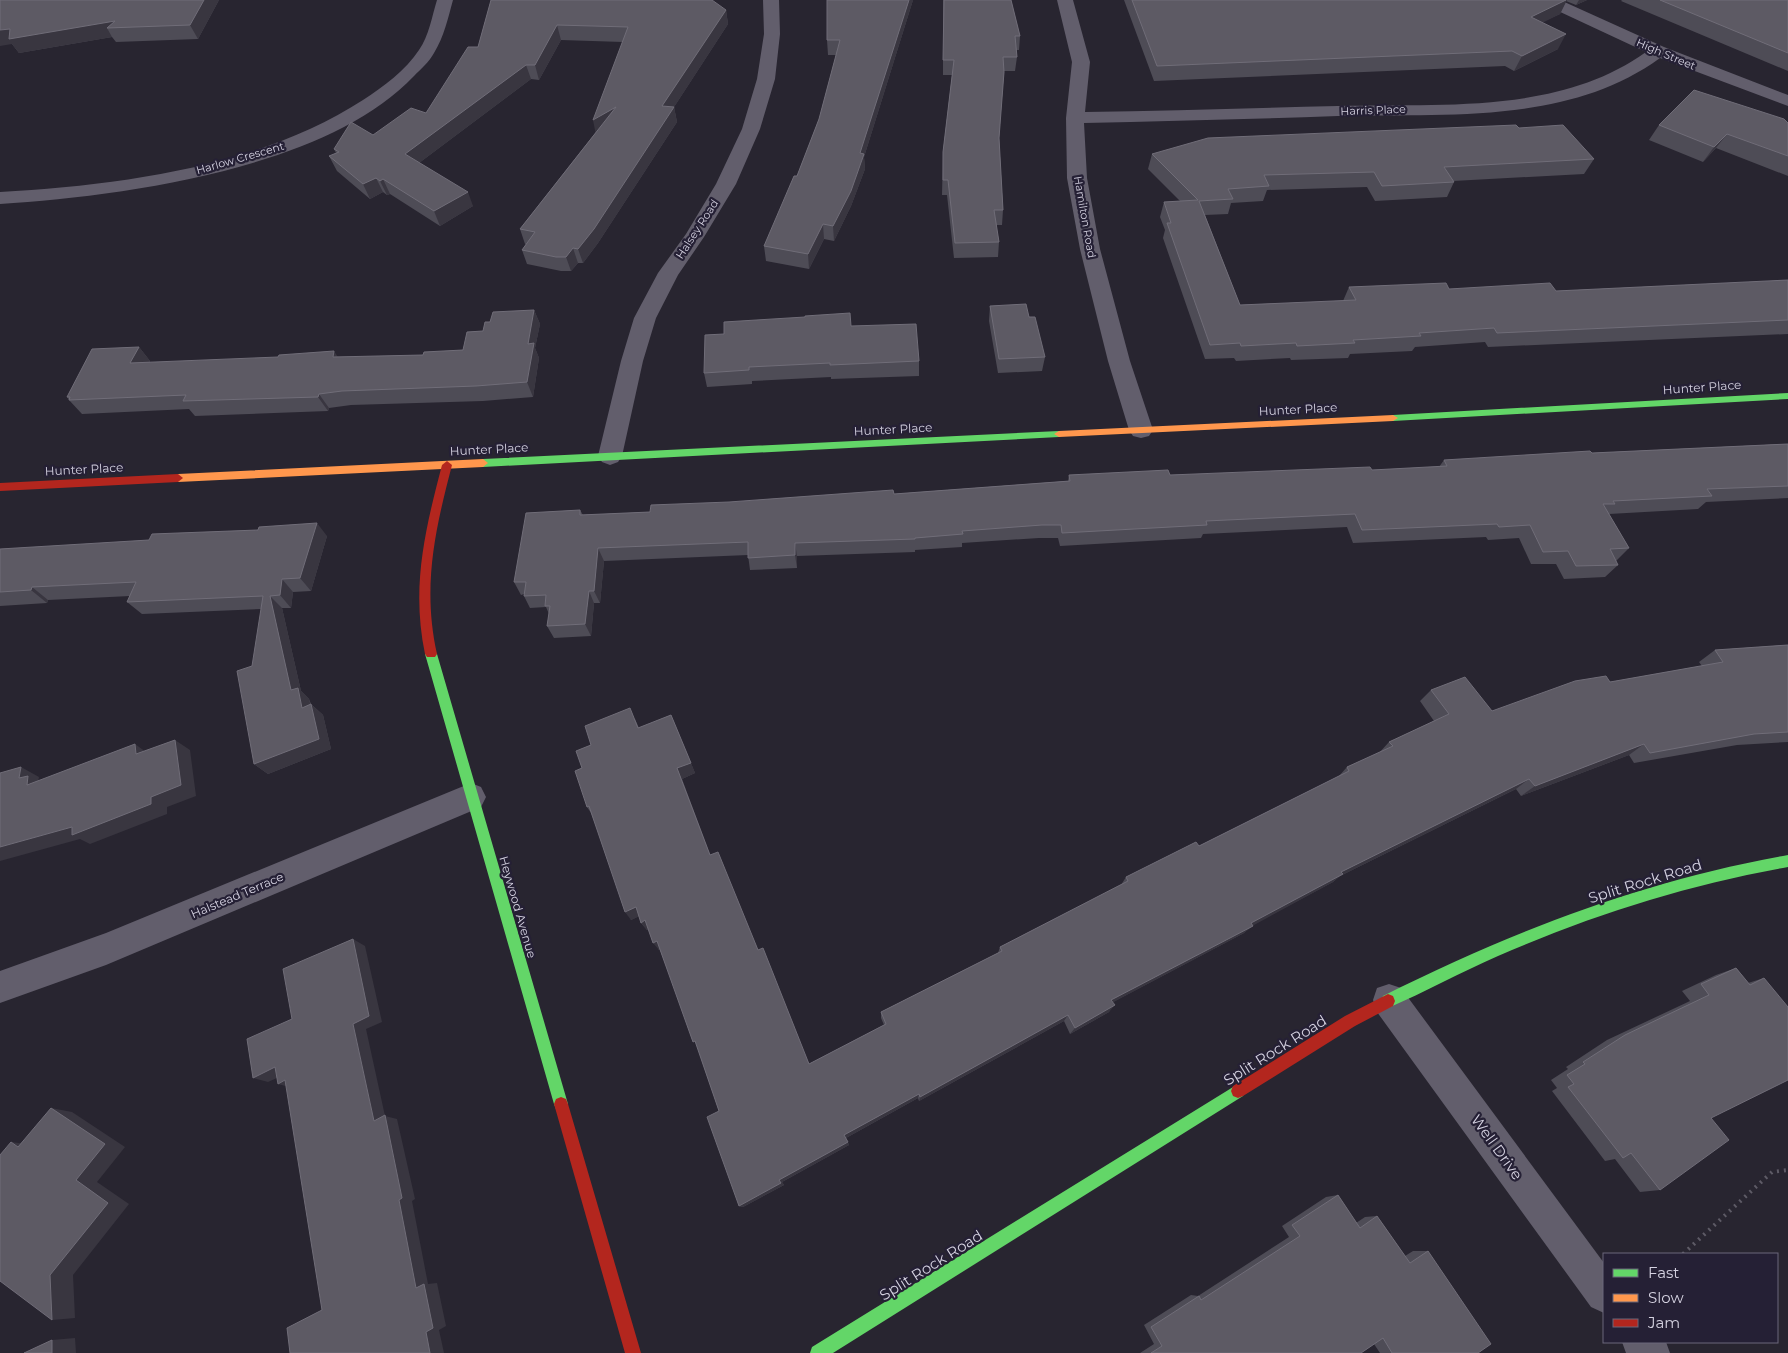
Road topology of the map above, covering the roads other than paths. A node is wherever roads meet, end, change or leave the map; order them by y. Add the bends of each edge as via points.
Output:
1 (445, 0) edge
2 (771, 0) edge
3 (1064, 0) edge
4 (1547, 0) edge
5 (1658, 50) junction
6 (1788, 101) edge
7 (1075, 118) junction
8 (0, 198) edge
9 (1788, 396) edge
10 (1141, 430) junction
11 (610, 456) junction
12 (447, 465) junction
13 (0, 487) edge
14 (471, 797) junction
15 (1788, 861) edge
16 (0, 987) edge
17 (1390, 1000) junction
18 (1603, 1293) edge
19 (1642, 1343) edge
20 (633, 1353) edge
21 (818, 1353) edge
22 (1651, 1353) edge

1 - 8 street, Harlow Crescent via 427,52 408,74 347,118 307,137 261,154 141,183
2 - 11 street, Halsey Road via 772,34 766,79 751,129 726,184 668,273 645,318
3 - 7 street, Hamilton Road via 1081,62
4 - 5 street, High Street
5 - 6 street, High Street
5 - 7 street, Harris Place via 1631,71 1604,84 1524,103
7 - 10 street, Hamilton Road via 1077,178 1090,249
9 - 10 street, Hunter Place
10 - 11 street, Hunter Place
11 - 12 street, Hunter Place
12 - 13 street, Hunter Place
12 - 14 street, Heywood Avenue via 431,527 424,582 427,639
14 - 16 street, Halstead Terrace via 106,949
14 - 20 street, Heywood Avenue
15 - 17 street, Split Rock Road via 1738,869 1609,905 1494,949
17 - 18 street, Well Drive
17 - 21 street, Split Rock Road via 1350,1021
19 - 22 street

